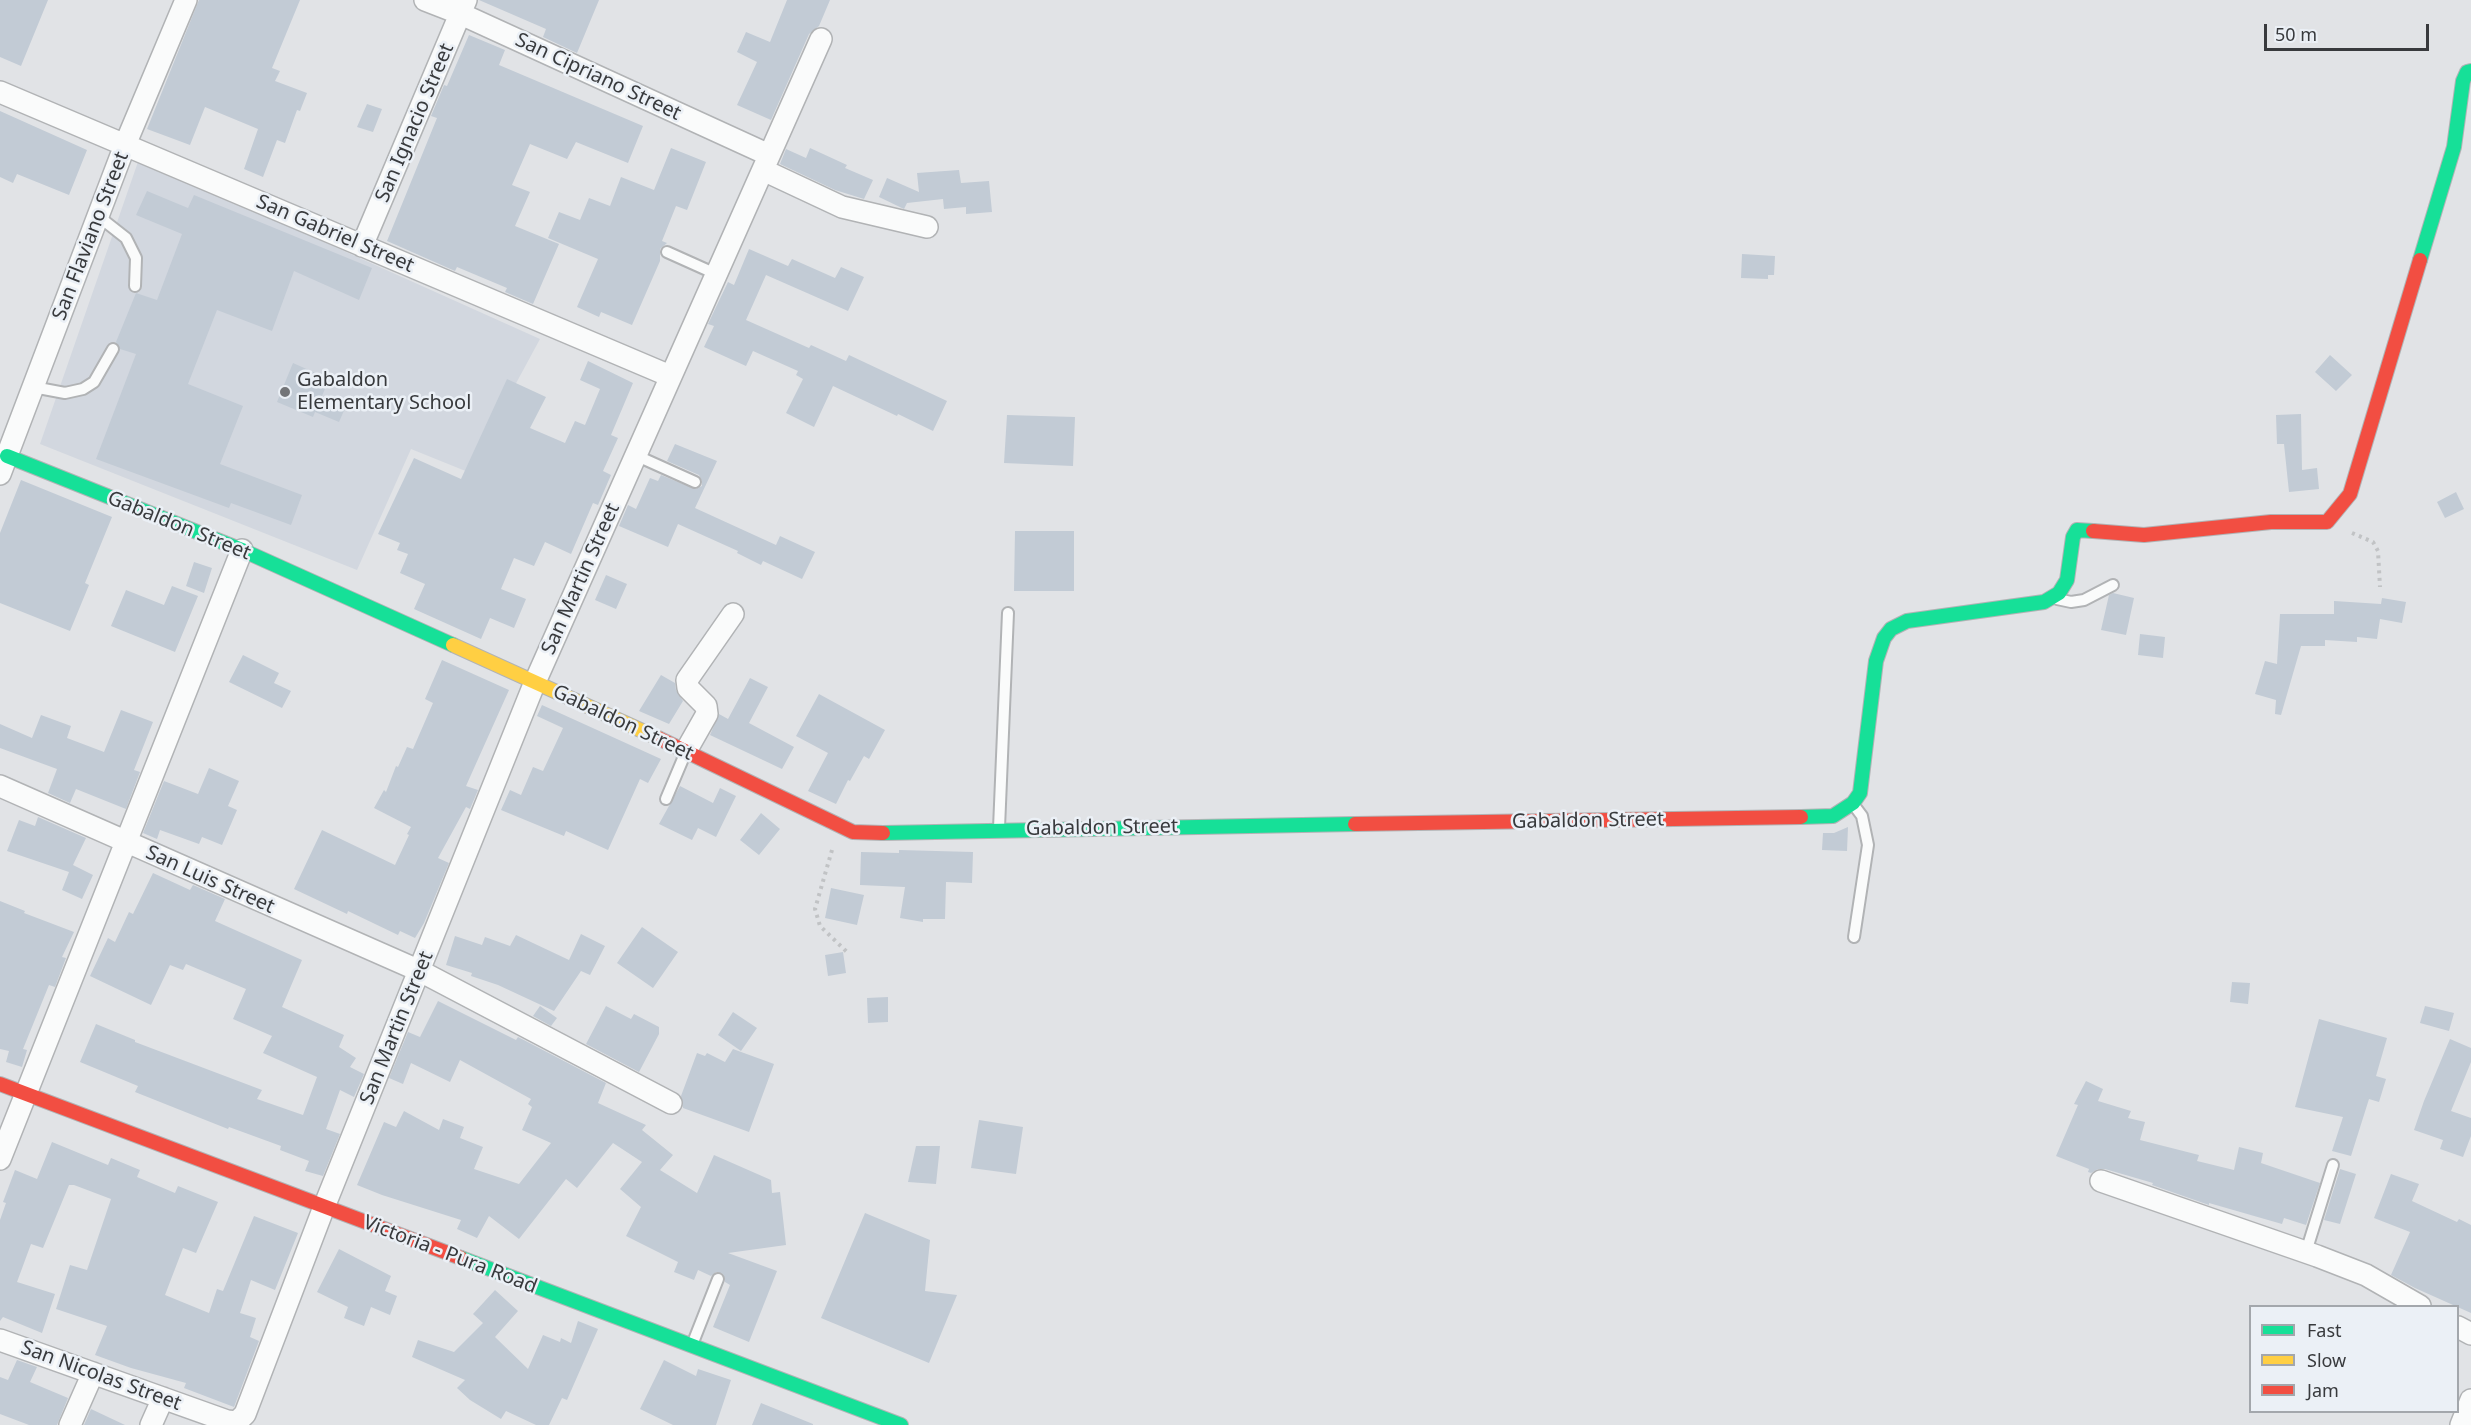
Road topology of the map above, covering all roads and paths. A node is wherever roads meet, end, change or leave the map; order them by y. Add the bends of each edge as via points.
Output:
1 (186, 0) edge
2 (425, 0) edge
3 (463, 7) edge
4 (821, 39) dead end
5 (2471, 71) edge
6 (0, 92) edge
7 (125, 145) junction
8 (766, 163) junction
9 (98, 216) junction
10 (927, 227) dead end
11 (362, 246) junction
12 (667, 252) dead end
13 (716, 274) junction
14 (135, 286) dead end
15 (113, 349) dead end
16 (670, 376) junction
17 (33, 387) junction
18 (635, 455) junction
19 (3, 465) edge
20 (695, 482) dead end
21 (2327, 522) junction
22 (242, 550) junction
23 (2113, 585) dead end
24 (2380, 587) dead end
25 (2050, 598) junction
26 (1008, 613) dead end
27 (733, 614) dead end
28 (535, 682) junction
29 (686, 751) junction
30 (0, 786) edge
31 (666, 799) dead end
32 (1853, 803) junction
33 (839, 826) junction
34 (999, 830) junction
35 (126, 843) junction
36 (1854, 937) dead end
37 (849, 954) dead end
38 (420, 971) junction
39 (0, 1084) edge
40 (26, 1094) junction
41 (671, 1103) dead end
42 (0, 1159) edge
43 (2333, 1165) dead end
44 (2101, 1181) dead end
45 (324, 1207) junction
46 (2306, 1252) junction
47 (718, 1278) dead end
48 (2418, 1305) edge
49 (0, 1340) edge
50 (692, 1345) junction
51 (93, 1373) junction
52 (163, 1398) junction
53 (2471, 1400) edge
54 (867, 1411) junction
55 (237, 1422) joint
56 (69, 1425) edge
57 (151, 1425) edge
58 (861, 1425) edge
59 (901, 1425) edge
60 (2461, 1425) edge

1 - 7 street, San Flaviano Street
2 - 3 street, San Cipriano Street
3 - 8 street, San Cipriano Street
3 - 11 street, San Ignacio Street
4 - 8 street, San Martin Street
5 - 21 street via 2463,81 2454,147 2350,494
6 - 7 street, San Gabriel Street
7 - 9 street, San Flaviano Street
7 - 11 street, San Gabriel Street
8 - 10 street, San Cipriano Street via 842,207
8 - 13 street, San Martin Street
9 - 14 lane via 126,238 136,258
9 - 17 street, San Flaviano Street
11 - 16 street, San Gabriel Street
12 - 13 lane
13 - 16 street, San Martin Street
15 - 17 lane via 94,382 84,389 65,393
16 - 18 street, San Martin Street
17 - 19 street, San Flaviano Street
18 - 20 lane
18 - 28 street, San Martin Street
19 - 22 street, Gabaldon Street
21 - 24 path via 2373,542 2378,551
21 - 25 street via 2271,522 2144,535 2077,530 2067,580 2059,593
22 - 28 street, Gabaldon Street
22 - 35 street
23 - 25 lane via 2084,600
25 - 32 street via 1907,621 1891,629 1876,662 1860,793
26 - 34 lane
27 - 29 street via 687,680 688,688 705,706 707,714
28 - 29 street, Gabaldon Street
28 - 38 street, San Martin Street
29 - 31 lane
29 - 33 street, Gabaldon Street
30 - 35 street, San Luis Street
32 - 34 street, Gabaldon Street via 1833,816
32 - 36 lane via 1867,829 1868,845
33 - 34 street, Gabaldon Street via 853,832
33 - 37 path via 815,909 820,926
35 - 38 street, San Luis Street
35 - 40 street
38 - 41 street, San Luis Street
38 - 45 street, San Martin Street
39 - 40 street, Victoria - Pura Road
40 - 42 street
40 - 45 street, Victoria - Pura Road
43 - 46 lane
44 - 46 street
45 - 50 street, Victoria - Pura Road
45 - 55 street, San Martin Street via 245,1414
46 - 48 street via 2366,1275
47 - 50 lane
49 - 51 street, San Nicolas Street
50 - 54 street, Victoria - Pura Road
51 - 52 street, San Nicolas Street
51 - 56 street
52 - 55 street, San Nicolas Street
52 - 57 street
53 - 60 street
54 - 58 street
54 - 59 street, Victoria - Pura Road

